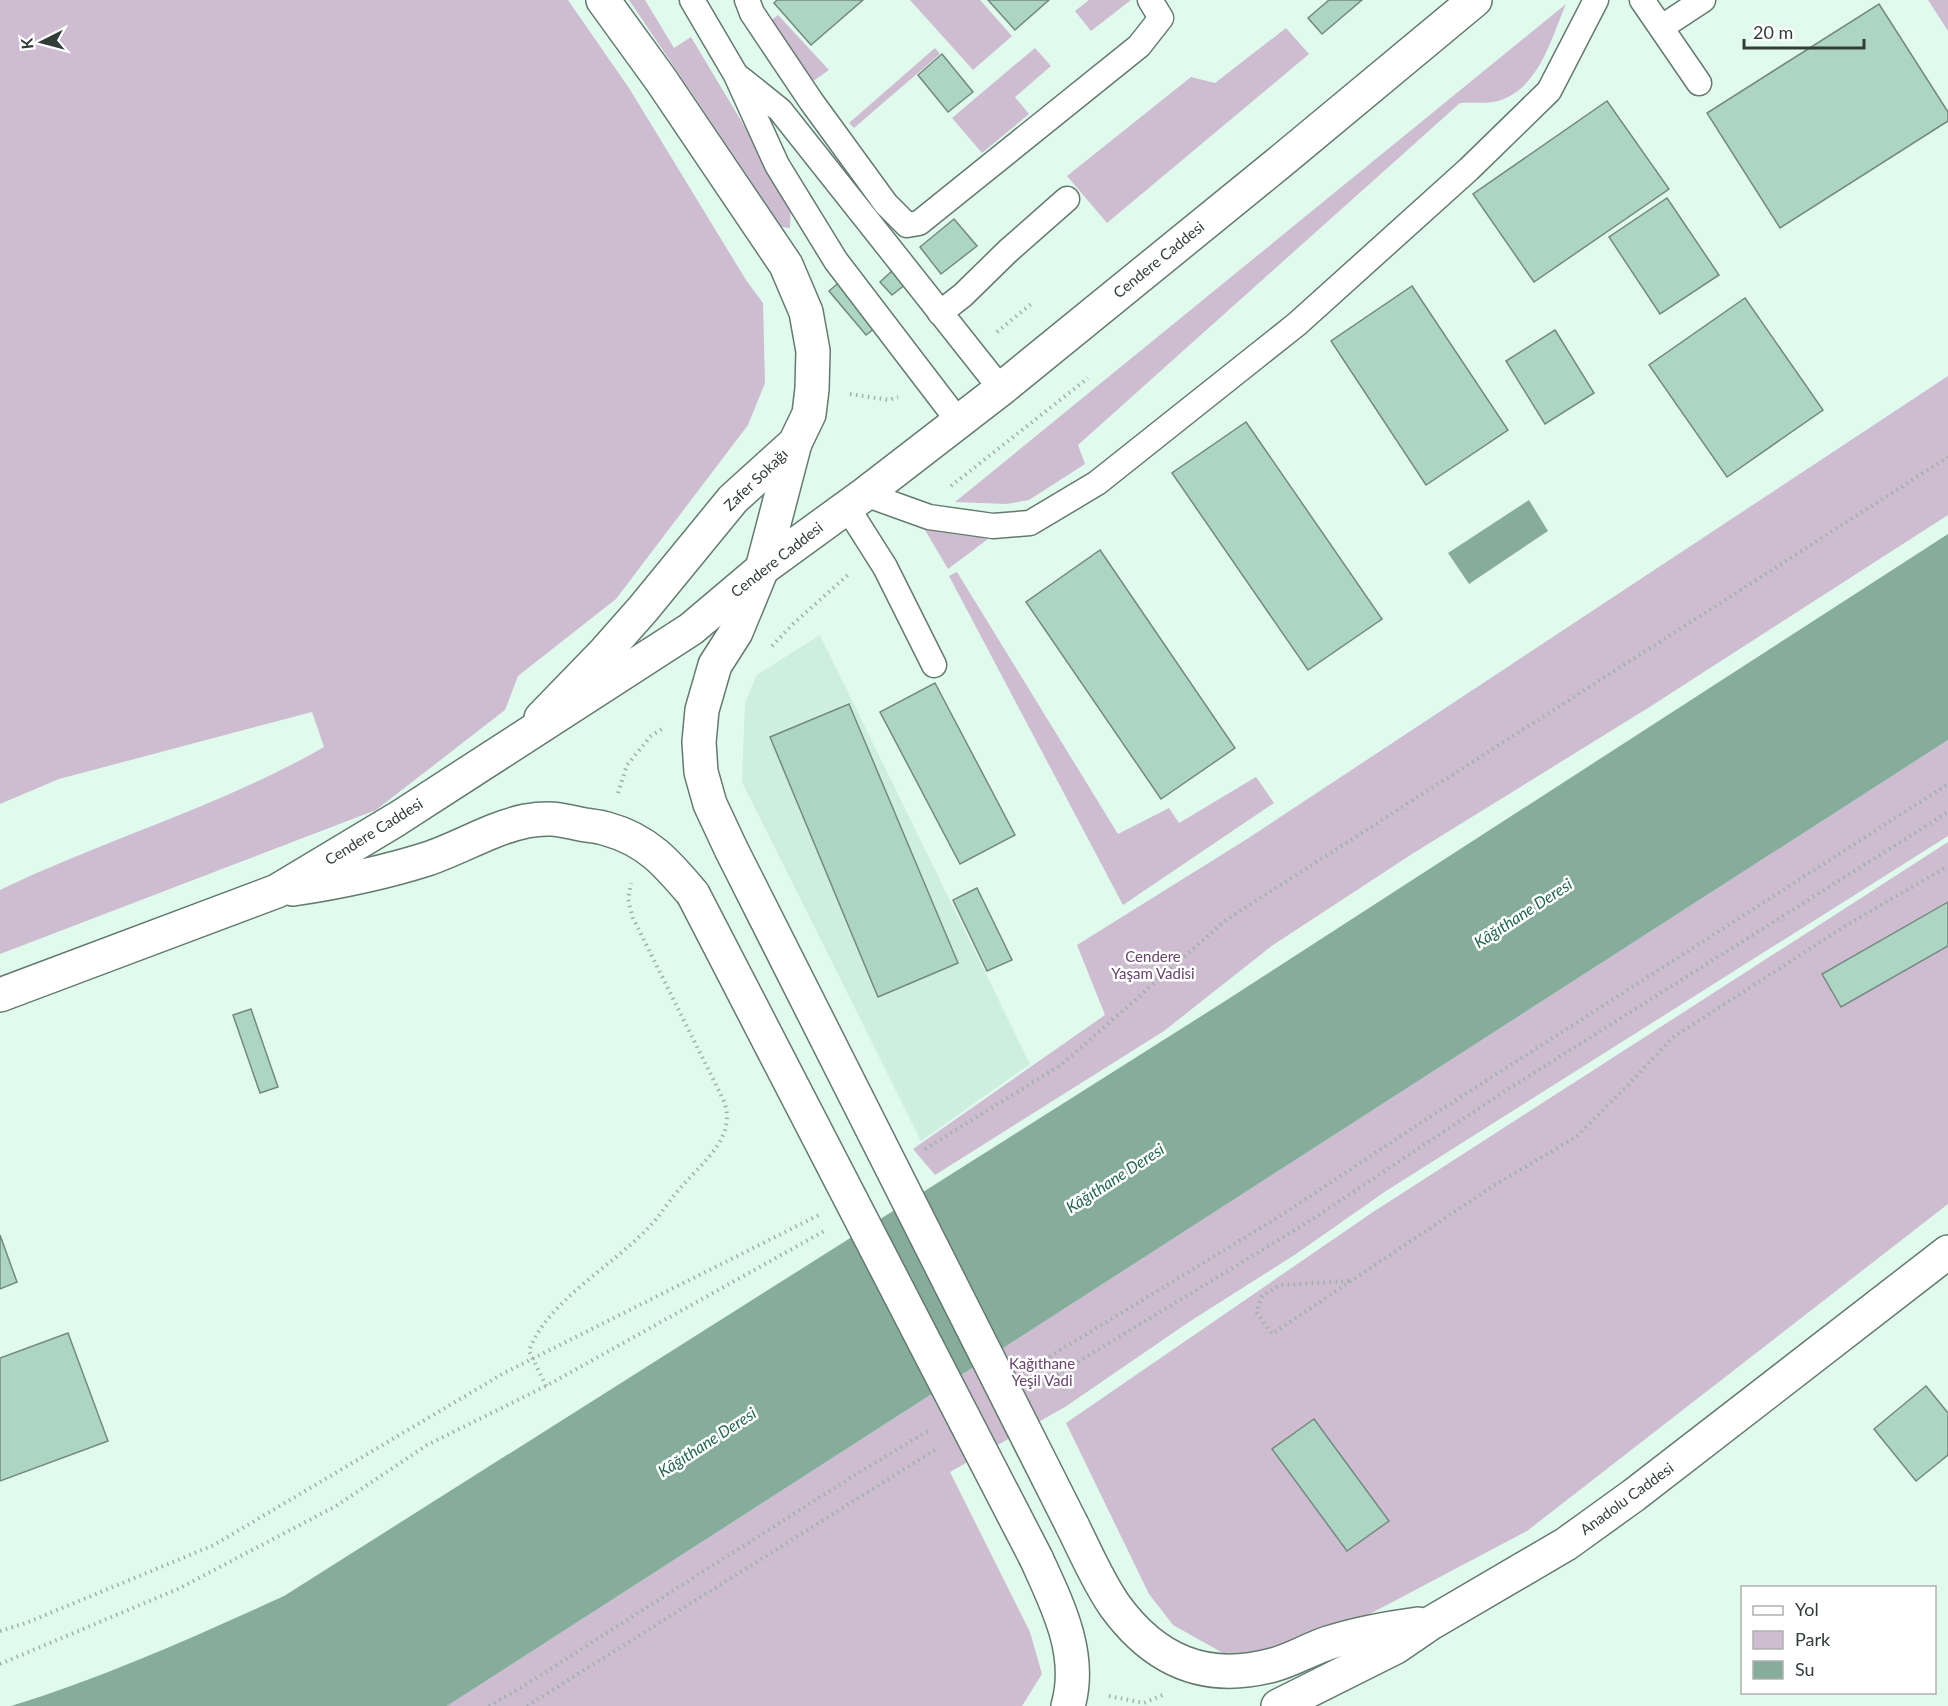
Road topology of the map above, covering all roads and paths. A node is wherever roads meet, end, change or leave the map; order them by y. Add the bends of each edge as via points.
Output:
1 (603, 0) edge
2 (692, 0) edge
3 (747, 0) edge
4 (1150, 0) edge
5 (1475, 0) edge
6 (1596, 0) edge
7 (1642, 0) edge
8 (1703, 0) edge
9 (1662, 27) junction
10 (736, 75) junction
11 (1700, 83) dead end
12 (1067, 199) dead end
13 (940, 313) junction
14 (1001, 389) junction
15 (842, 393) dead end
16 (900, 397) dead end
17 (959, 422) junction
18 (795, 443) junction
19 (1948, 457) edge
20 (856, 501) junction
21 (762, 569) junction
22 (934, 665) dead end
23 (702, 710) junction
24 (525, 735) junction
25 (1948, 784) edge
26 (1948, 812) edge
27 (607, 829) junction
28 (1948, 866) edge
29 (629, 876) dead end
30 (277, 891) junction
31 (0, 995) edge
32 (922, 1151) dead end
33 (823, 1212) dead end
34 (826, 1229) dead end
35 (1948, 1252) edge
36 (1349, 1281) junction
37 (531, 1359) junction
38 (1034, 1367) dead end
39 (546, 1386) junction
40 (1036, 1388) dead end
41 (936, 1426) dead end
42 (947, 1443) dead end
43 (1431, 1623) junction
44 (0, 1631) edge
45 (0, 1664) edge
46 (489, 1706) edge
47 (527, 1706) edge
48 (1068, 1706) edge
49 (1278, 1706) edge

1 - 18 main road, Zafer Sokağı via 786,265 806,312 813,351 809,414
2 - 10 lane
3 - 4 lane via 811,101 886,204 907,225 919,223 1139,46 1161,18
5 - 14 main road, Cendere Caddesi
6 - 20 lane via 1549,91 1469,169 1298,324 1097,483 1030,522 993,526
7 - 9 lane
8 - 9 lane
9 - 11 lane
10 - 13 lane via 780,110
10 - 17 lane via 777,165 836,261
12 - 13 lane
13 - 14 lane
14 - 17 main road, Cendere Caddesi
15 - 16 path via 889,400
17 - 20 main road, Cendere Caddesi
18 - 21 main road
18 - 24 main road, Zafer Sokağı via 733,499 643,609
19 - 32 path via 1226,921 1061,1065
20 - 21 main road, Cendere Caddesi
20 - 22 lane
21 - 23 main road via 736,632 715,665
21 - 24 main road, Cendere Caddesi via 691,629
23 - 27 path via 651,736 627,765
23 - 43 main road, bridge via 701,772 730,849 1114,1605 1160,1652 1186,1665 1228,1672 1276,1664 1329,1643
24 - 30 main road, Cendere Caddesi
25 - 38 path via 1274,1220
26 - 40 path via 1531,1074 1308,1222
27 - 30 main road via 557,818 525,821 403,867 348,881
27 - 48 main road, bridge via 643,843 668,864 693,894 1036,1558 1070,1641 1073,1688
28 - 36 path via 1845,926 1672,1038 1575,1137
29 - 37 path via 632,886 628,898 633,918 723,1099 728,1123 719,1143 650,1226 561,1304 533,1339
30 - 31 main road, Cendere Caddesi
33 - 37 path
34 - 39 path
35 - 43 main road, Anadolu Caddesi via 1566,1544
36 - 36 path via 1272,1334 1256,1312 1262,1296 1280,1286
37 - 39 path
37 - 44 path via 214,1545
39 - 45 path via 427,1445 336,1506 178,1589
41 - 46 path
42 - 47 path
43 - 49 main road, Anadolu Caddesi via 1396,1647

